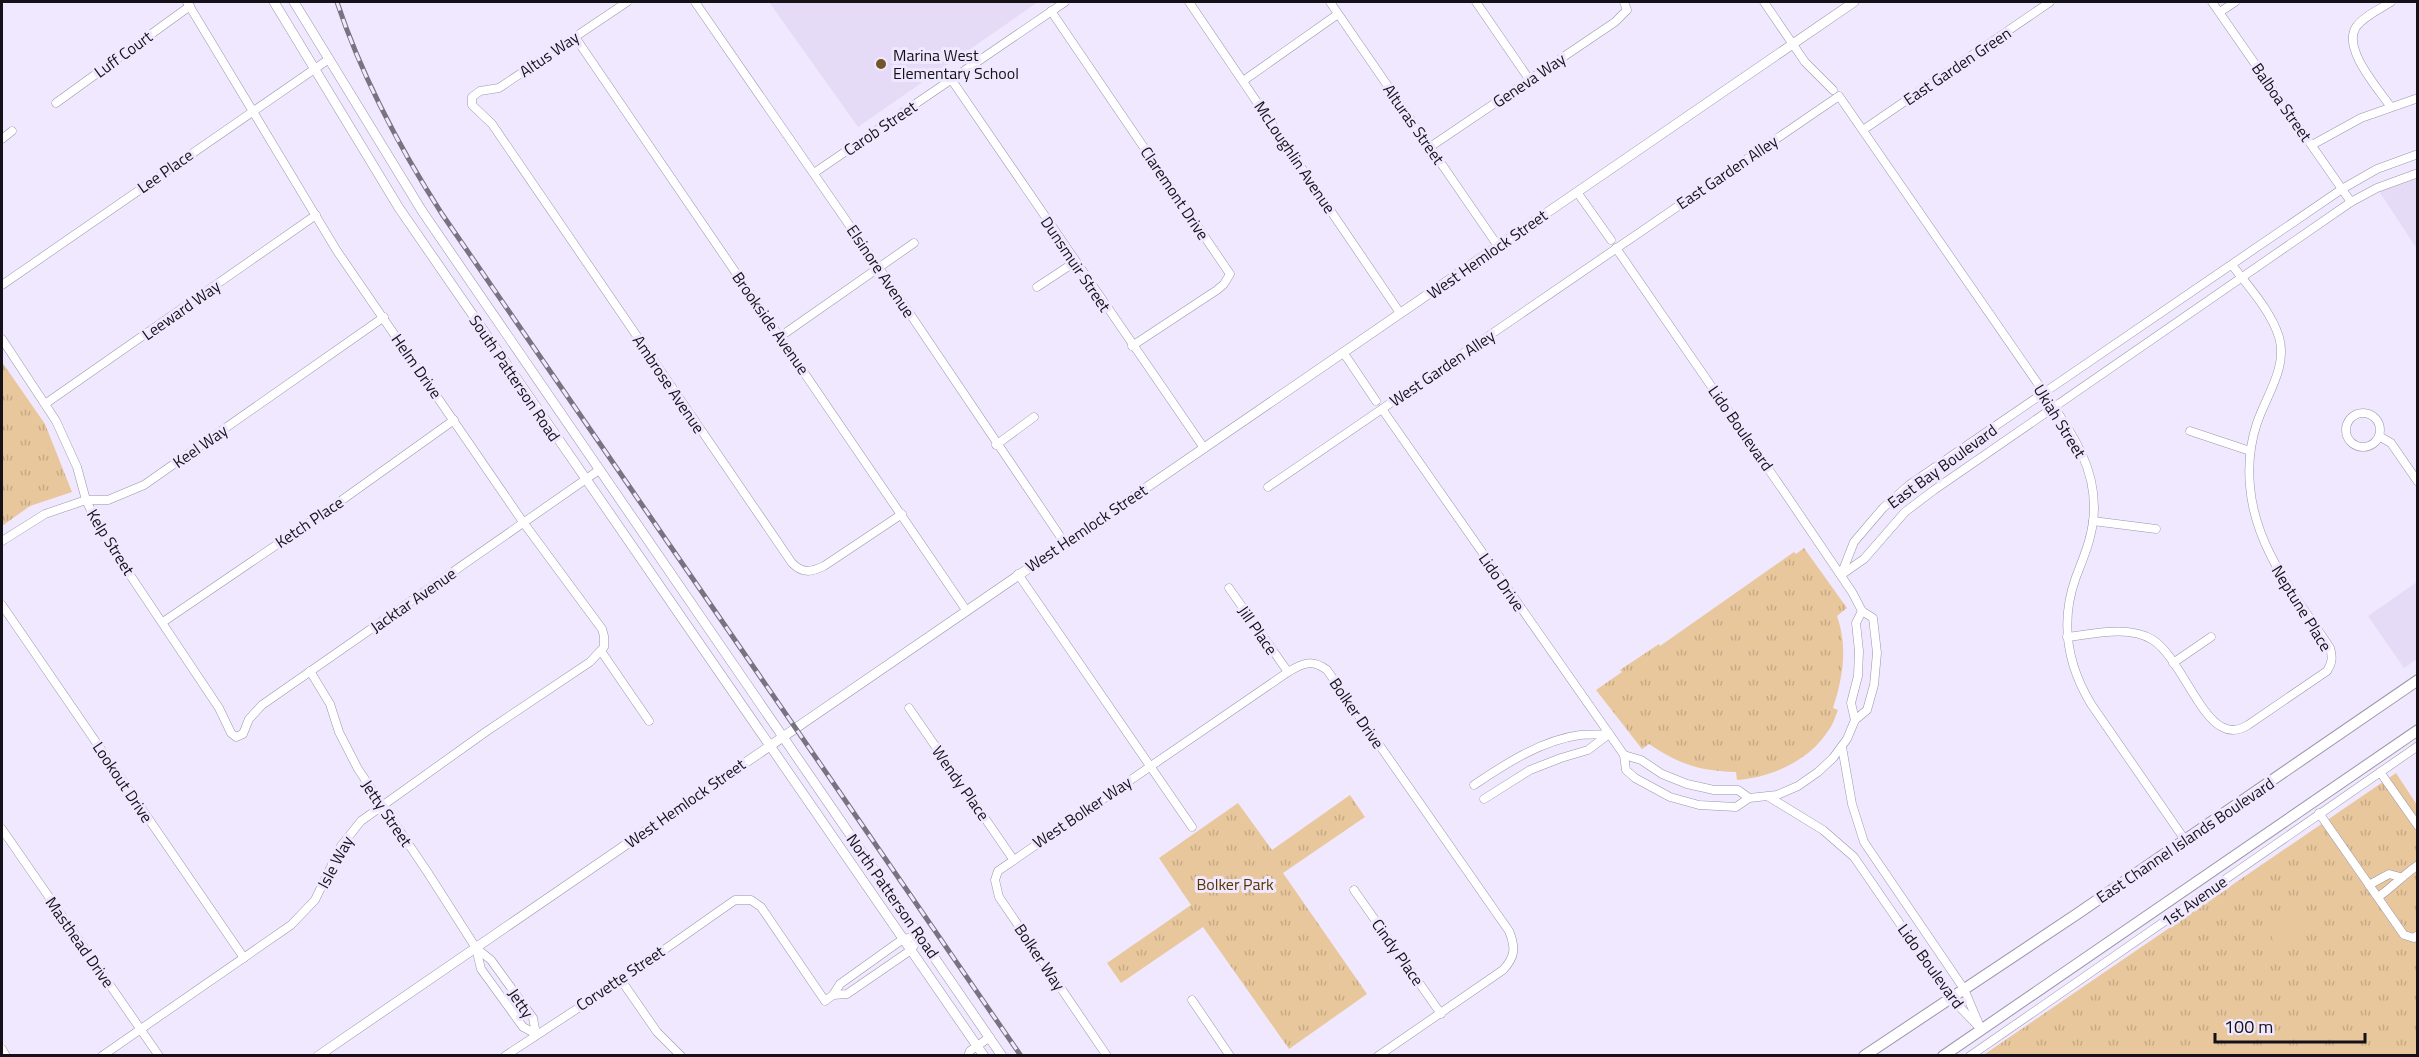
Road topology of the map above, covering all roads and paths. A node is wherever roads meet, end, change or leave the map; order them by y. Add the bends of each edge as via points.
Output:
1 (274, 2) edge
2 (294, 2) edge
3 (627, 2) edge
4 (695, 2) edge
5 (1065, 2) edge
6 (1189, 2) edge
7 (1330, 2) edge
8 (1476, 2) edge
9 (1624, 2) edge
10 (1764, 2) edge
11 (1854, 2) edge
12 (2050, 2) edge
13 (2212, 2) edge
14 (2235, 2) edge
15 (2391, 2) edge
16 (189, 4) edge
17 (1051, 11) junction
18 (2220, 12) junction
19 (1338, 14) junction
20 (576, 37) junction
21 (1793, 44) junction
22 (329, 59) junction
23 (315, 69) junction
24 (951, 79) junction
25 (1529, 79) junction
26 (1244, 81) junction
27 (1836, 93) junction
28 (2418, 98) edge
29 (471, 100) joint
30 (56, 102) dead end
31 (2390, 106) junction
32 (252, 111) junction
33 (1863, 130) junction
34 (12, 131) dead end
35 (2, 139) edge
36 (2312, 145) junction
37 (1430, 147) junction
38 (2418, 154) edge
39 (814, 173) junction
40 (2418, 173) edge
41 (2342, 189) junction
42 (1577, 192) junction
43 (2351, 202) junction
44 (315, 215) junction
45 (1611, 240) dead end
46 (914, 243) dead end
47 (1498, 246) junction
48 (1616, 248) junction
49 (1075, 262) junction
50 (2232, 265) junction
51 (879, 268) junction
52 (2242, 278) junction
53 (2, 285) edge
54 (1037, 287) dead end
55 (1400, 314) junction
56 (384, 317) junction
57 (780, 336) junction
58 (2, 339) edge
59 (1132, 346) junction
60 (1344, 352) junction
61 (2044, 393) junction
62 (1376, 400) dead end
63 (45, 404) junction
64 (2054, 407) junction
65 (1382, 409) junction
66 (1034, 417) dead end
67 (454, 420) junction
68 (2190, 432) dead end
69 (2379, 436) junction
70 (996, 445) junction
71 (1203, 448) junction
72 (2250, 451) junction
73 (599, 470) junction
74 (585, 479) junction
75 (2418, 482) edge
76 (1268, 487) dead end
77 (86, 500) junction
78 (902, 514) junction
79 (2093, 521) junction
80 (523, 522) junction
81 (2156, 529) dead end
82 (2, 541) edge
83 (1064, 542) junction
84 (1018, 574) junction
85 (1841, 575) junction
86 (1229, 588) dead end
87 (2, 605) edge
88 (966, 610) junction
89 (1862, 611) junction
90 (163, 622) junction
91 (2067, 637) junction
92 (2211, 637) dead end
93 (601, 651) junction
94 (2173, 663) junction
95 (310, 671) junction
96 (1288, 672) junction
97 (2418, 680) edge
98 (909, 708) dead end
99 (1855, 720) junction
100 (650, 721) dead end
101 (2418, 730) edge
102 (1609, 734) junction
103 (783, 736) junction
104 (236, 737) joint
105 (769, 746) junction
106 (2418, 746) edge
107 (1842, 747) junction
108 (1624, 754) junction
109 (1151, 766) junction
110 (2380, 772) junction
111 (1474, 785) dead end
112 (1769, 797) junction
113 (1749, 798) junction
114 (1484, 799) dead end
115 (382, 804) junction
116 (2319, 813) junction
117 (2418, 826) edge
118 (1192, 827) dead end
119 (2, 829) edge
120 (2186, 840) junction
121 (1013, 859) junction
122 (2418, 865) edge
123 (2400, 877) junction
124 (2369, 885) junction
125 (1354, 890) dead end
126 (2378, 897) junction
127 (920, 936) junction
128 (2416, 938) edge
129 (903, 939) junction
130 (476, 948) junction
131 (911, 950) junction
132 (244, 958) junction
133 (621, 980) junction
134 (1964, 989) junction
135 (833, 995) junction
136 (1951, 998) junction
137 (1192, 1000) dead end
138 (1441, 1014) junction
139 (140, 1029) junction
140 (1981, 1029) junction
141 (536, 1034) junction
142 (990, 1037) junction
143 (977, 1046) junction
144 (2, 1049) edge
145 (6, 1056) edge
146 (102, 1056) edge
147 (159, 1056) edge
148 (318, 1056) edge
149 (505, 1056) edge
150 (681, 1056) edge
151 (968, 1056) edge
152 (984, 1056) edge
153 (1002, 1056) edge
154 (1107, 1056) edge
155 (1230, 1056) edge
156 (1378, 1056) edge
157 (1864, 1056) edge
158 (1942, 1056) edge
159 (1970, 1056) edge

1 - 23 street, South Patterson Road
2 - 22 street, South Patterson Road
3 - 20 street, Altus Way
4 - 39 street, Elsinore Avenue
5 - 17 street, Carob Street
6 - 26 street, McLoughlin Avenue
7 - 19 street, Alturas Street
8 - 25 street
9 - 25 street, Geneva Way via 1627,10 1615,22
10 - 21 street, Ukiah Street
11 - 21 street, West Hemlock Street
12 - 33 street, East Garden Green
13 - 18 street, Balboa Street
14 - 18 street
15 - 31 street via 2356,27 2352,40 2357,57
16 - 30 street, Luff Court
16 - 32 street, Helm Drive
17 - 24 street, Carob Street
17 - 59 street, Claremont Drive via 1230,274 1217,290
18 - 36 street, Balboa Street
19 - 26 street
19 - 37 street, Alturas Street
20 - 29 street, Altus Way via 499,88 476,93
20 - 57 street, Brookside Avenue
21 - 27 street, Ukiah Street
21 - 42 street, West Hemlock Street
22 - 23 street, Lee Place
22 - 73 street, South Patterson Road via 409,192
23 - 32 street, Lee Place
23 - 74 street, South Patterson Road via 399,208
24 - 39 street, Carob Street
24 - 49 street, Dunsmuir Street
25 - 37 street, Geneva Way
26 - 55 street, McLoughlin Avenue
27 - 33 street, Ukiah Street
27 - 48 street, East Garden Alley
28 - 31 street
29 - 78 street, Ambrose Avenue via 492,124 792,563 805,572 813,572
31 - 36 street via 2347,124
32 - 44 street, Helm Drive
32 - 53 street, Lee Place
33 - 61 street, Ukiah Street
34 - 35 street
36 - 41 street, Balboa Street
37 - 47 street, Alturas Street
38 - 41 street, East Bay Boulevard via 2377,169
39 - 51 street, Elsinore Avenue
40 - 43 street, East Bay Boulevard
41 - 43 street, Balboa Street
41 - 50 street, East Bay Boulevard
42 - 45 street
42 - 47 street, West Hemlock Street
43 - 52 street, East Bay Boulevard
44 - 56 street, Helm Drive
44 - 63 street, Leeward Way
46 - 51 street
47 - 55 street, West Hemlock Street
48 - 65 street, West Garden Alley
48 - 85 street, Lido Boulevard
49 - 54 street
49 - 59 street, Dunsmuir Street
50 - 52 street, Neptune Place
50 - 61 street, East Bay Boulevard
51 - 57 street
51 - 70 street, Elsinore Avenue
52 - 64 street, East Bay Boulevard
52 - 72 street, Neptune Place via 2273,322 2281,348 2279,371 2256,425
55 - 60 street, West Hemlock Street
56 - 67 street, Helm Drive
56 - 77 street, Keel Way via 144,485 108,500
57 - 78 street, Brookside Avenue
58 - 63 street, Kelp Street
59 - 71 street, Dunsmuir Street
60 - 62 street
60 - 71 street, West Hemlock Street
61 - 64 street, Ukiah Street
61 - 85 street, East Bay Boulevard via 1899,493 1854,542
63 - 77 street, Kelp Street via 68,443
64 - 79 street, Ukiah Street via 2078,442 2087,465 2094,495
64 - 85 street, East Bay Boulevard via 1916,503 1864,559
65 - 76 street, West Garden Alley
65 - 102 street, Lido Drive
66 - 70 street
67 - 80 street, Helm Drive
67 - 90 street, Ketch Place
68 - 72 street
69 - 69 street via 2380,425 2373,416 2361,413 2348,423 2347,434 2357,446 2367,446
69 - 75 street via 2391,443
70 - 83 street, Elsinore Avenue
71 - 83 street, West Hemlock Street
72 - 94 street, Neptune Place via 2250,488 2262,540 2330,648 2331,666 2236,730 2214,721
73 - 74 street, Jacktar Avenue
73 - 103 street, South Patterson Road
74 - 80 street, Jacktar Avenue
74 - 105 street, South Patterson Road
77 - 82 street, Keel Way via 45,514
77 - 90 street, Kelp Street via 102,533
78 - 88 street, Brookside Avenue
79 - 81 street
79 - 91 street, Ukiah Street via 2088,549 2068,605
80 - 93 street, Helm Drive via 602,629 605,641
80 - 95 street, Jacktar Avenue
83 - 84 street, West Hemlock Street
84 - 88 street, West Hemlock Street
84 - 109 street
85 - 89 street, Lido Boulevard
86 - 96 street, Jill Place
87 - 132 street, Lookout Drive
88 - 103 street, West Hemlock Street
89 - 99 street, Lido Boulevard via 1856,623 1859,657 1851,702
89 - 99 street, Lido Boulevard via 1873,618 1876,672 1867,710
90 - 104 street, Kelp Street
91 - 94 street, Neptune Place via 2117,632 2143,636 2160,646
91 - 120 street, Ukiah Street via 2083,690
92 - 94 street
93 - 100 street, Helm Drive
93 - 115 street, Isle Way
95 - 104 street, Jacktar Avenue via 253,712 243,734
95 - 115 street, Jetty Street via 330,704 348,753
96 - 109 street, Bolker Drive
96 - 138 street, Bolker Drive via 1307,662 1327,670 1509,931 1514,951 1509,964
97 - 120 main road, East Channel Islands Boulevard
98 - 121 street, Wendy Place
99 - 107 street, Lido Boulevard
101 - 140 main road
102 - 108 street, Lido Drive
102 - 111 street via 1580,735 1550,743
102 - 114 street via 1588,750 1530,770
103 - 105 street, West Hemlock Street
103 - 127 street, North Patterson Road
105 - 129 street, North Patterson Road
105 - 130 street, West Hemlock Street
106 - 110 street, 1st Avenue
107 - 112 street, Lido Boulevard via 1809,779
107 - 134 street, Lido Boulevard via 1852,804 1864,842
108 - 113 street, Lido Drive via 1687,784 1738,790
108 - 113 street, Lido Drive via 1626,770 1635,778 1683,802 1736,807
109 - 118 street
109 - 121 street, West Bolker Way
110 - 116 street, 1st Avenue
110 - 117 street
112 - 113 street, Lido Drive
112 - 136 street, Lido Boulevard via 1830,835 1854,857
115 - 130 street, Jetty Street
115 - 132 street, Isle Way via 350,833 324,886 305,912
116 - 124 street
116 - 159 street, 1st Avenue
119 - 139 street, Masthead Drive
120 - 134 main road, East Channel Islands Boulevard
121 - 154 street, Bolker Way via 998,871 997,892
122 - 123 street
123 - 124 street via 2389,874
123 - 126 street
124 - 126 street
125 - 138 street, Cindy Place
126 - 128 street via 2404,935
127 - 129 street
127 - 131 street
127 - 142 street, North Patterson Road
129 - 131 street, North Patterson Road
129 - 135 street via 840,984
130 - 141 street, Jetty via 491,960 533,1018
130 - 141 street, Jetty via 481,969 523,1027
130 - 148 street, West Hemlock Street
131 - 135 street via 847,994
131 - 143 street, North Patterson Road
132 - 139 street, Isle Way
133 - 135 street, Corvette Street via 735,900 751,900 761,907 825,1001
133 - 141 street, Corvette Street
133 - 150 street via 657,1032
134 - 136 main road, East Channel Islands Boulevard
134 - 140 street, Lido Boulevard
136 - 140 street, Lido Boulevard
136 - 157 main road, East Channel Islands Boulevard
137 - 155 street
138 - 156 street, Bolker Drive
139 - 146 street, Isle Way
139 - 147 street, Masthead Drive
140 - 158 main road
141 - 149 street, Corvette Street
142 - 143 street
142 - 153 street, North Patterson Road
143 - 151 street
143 - 152 street, North Patterson Road
144 - 145 street

